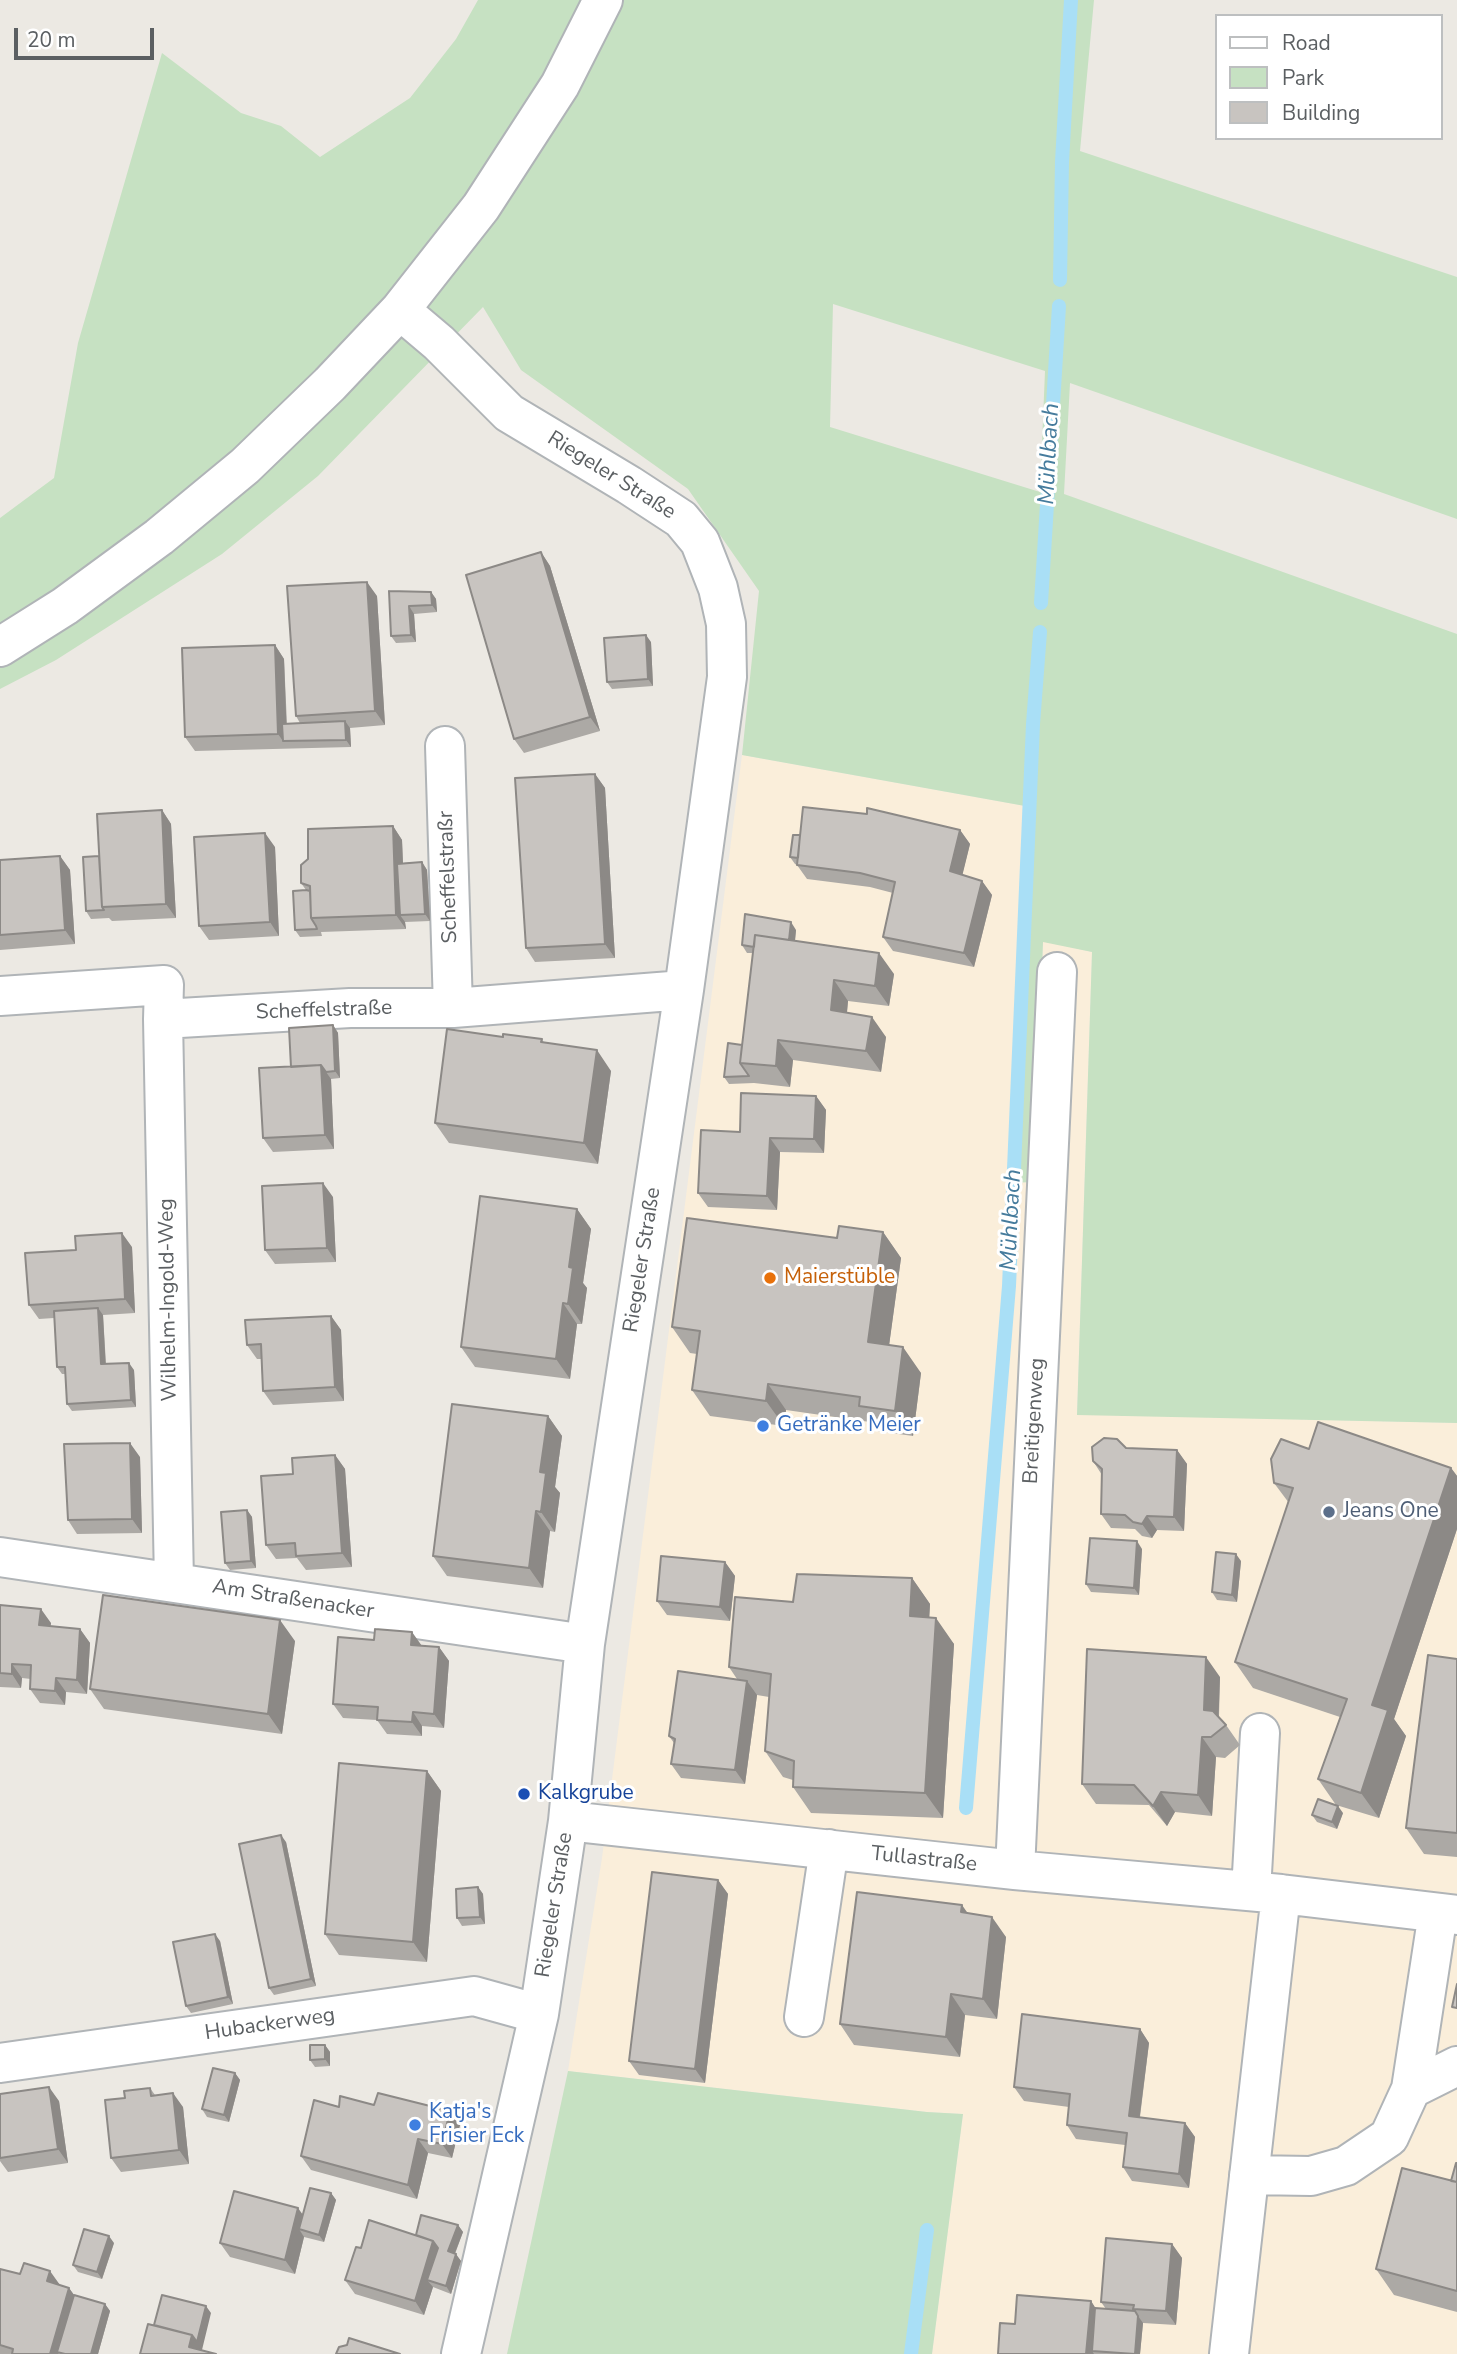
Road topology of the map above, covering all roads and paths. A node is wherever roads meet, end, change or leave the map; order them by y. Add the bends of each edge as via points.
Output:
1 (603, 0) edge
2 (400, 310) junction
3 (0, 647) edge
4 (445, 746) dead end
5 (1057, 972) dead end
6 (684, 990) junction
7 (0, 996) edge
8 (453, 1008) junction
9 (163, 1019) junction
10 (0, 1557) edge
11 (174, 1582) junction
12 (585, 1644) junction
13 (1260, 1733) dead end
14 (568, 1821) junction
15 (829, 1849) junction
16 (1015, 1870) junction
17 (1266, 1892) junction
18 (1447, 1914) edge
19 (539, 2014) junction
20 (804, 2017) dead end
21 (0, 2063) edge
22 (1457, 2066) edge
23 (1411, 2089) junction
24 (1249, 2175) junction
25 (461, 2354) edge
26 (1229, 2354) edge

1 - 2 street via 560,85 481,207
2 - 3 street via 246,466 159,537
2 - 6 street, Riegeler Straße via 509,413 681,519 700,542 726,624 727,677
4 - 8 street, Scheffelstraßr
5 - 16 street, Breitigenweg
6 - 8 street, Scheffelstraße
6 - 12 street, Riegeler Straße
7 - 9 street via 164,985
8 - 9 street, Scheffelstraße via 350,1008
9 - 11 street, Wilhelm-Ingold-Weg
10 - 11 street, Am Straßenacker
11 - 12 street, Am Straßenacker
12 - 14 street, Riegeler Straße
13 - 17 street
14 - 15 street, Tullastraße
14 - 19 street, Riegeler Straße
15 - 16 street, Tullastraße
15 - 20 street
16 - 17 street, Tullastraße
17 - 18 street, Tullastraße
17 - 24 street
18 - 23 street
19 - 21 street, Hubackerweg via 474,1996
19 - 25 street, Riegeler Straße
22 - 23 street
23 - 24 street via 1389,2137 1346,2166 1311,2176
24 - 26 street

